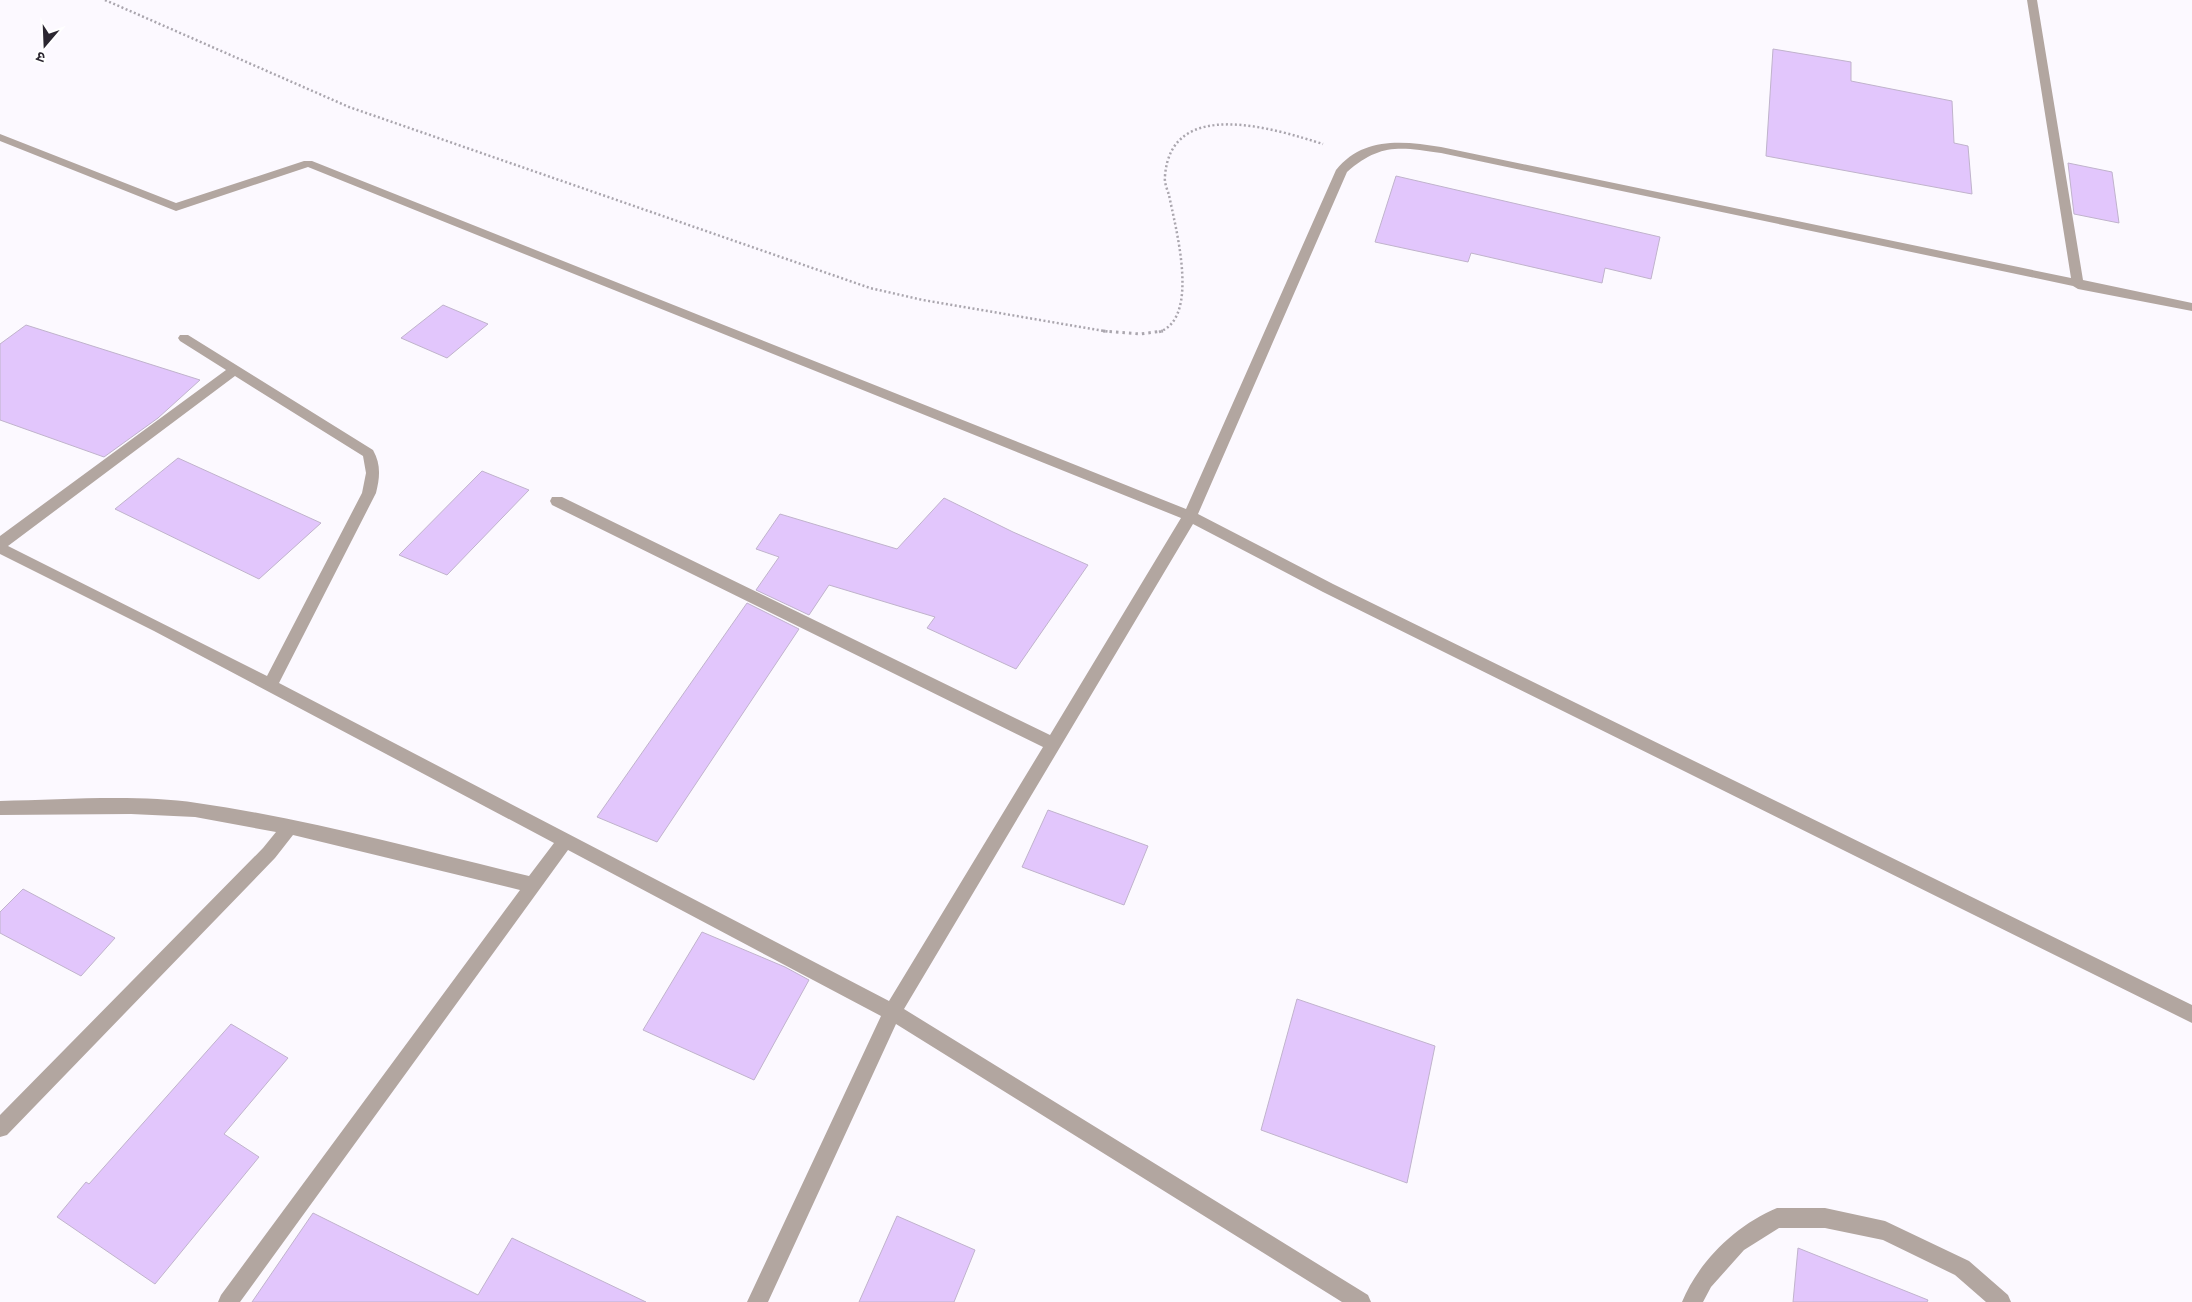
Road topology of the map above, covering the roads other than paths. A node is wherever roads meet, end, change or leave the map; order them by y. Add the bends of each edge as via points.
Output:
1 (2032, 0) edge
2 (0, 137) edge
3 (2078, 285) junction
4 (2192, 307) edge
5 (184, 338) dead end
6 (235, 370) junction
7 (557, 502) dead end
8 (1190, 516) junction
9 (0, 546) edge
10 (270, 685) junction
11 (1053, 744) junction
12 (0, 808) edge
13 (290, 827) junction
14 (566, 840) junction
15 (533, 885) junction
16 (892, 1012) junction
17 (2192, 1014) edge
18 (0, 1128) edge
19 (228, 1302) edge
20 (757, 1302) edge
21 (1361, 1302) edge
22 (1692, 1302) edge
23 (2001, 1302) edge

1 - 3 street
2 - 8 street via 176,207 308,163
3 - 4 street
3 - 8 street via 1441,150 1404,144 1377,146 1358,155 1342,170
5 - 6 street
6 - 9 street
6 - 10 street via 368,453 374,476 369,493
7 - 11 street
8 - 11 street
8 - 17 street via 1328,588
9 - 10 street
10 - 14 street
11 - 16 street
12 - 13 street via 195,810
13 - 15 street
13 - 18 street via 270,853
14 - 15 street
14 - 16 street
15 - 19 street
16 - 20 street
16 - 21 street
22 - 23 street via 1704,1280 1737,1243 1777,1218 1825,1218 1885,1231 1962,1268

